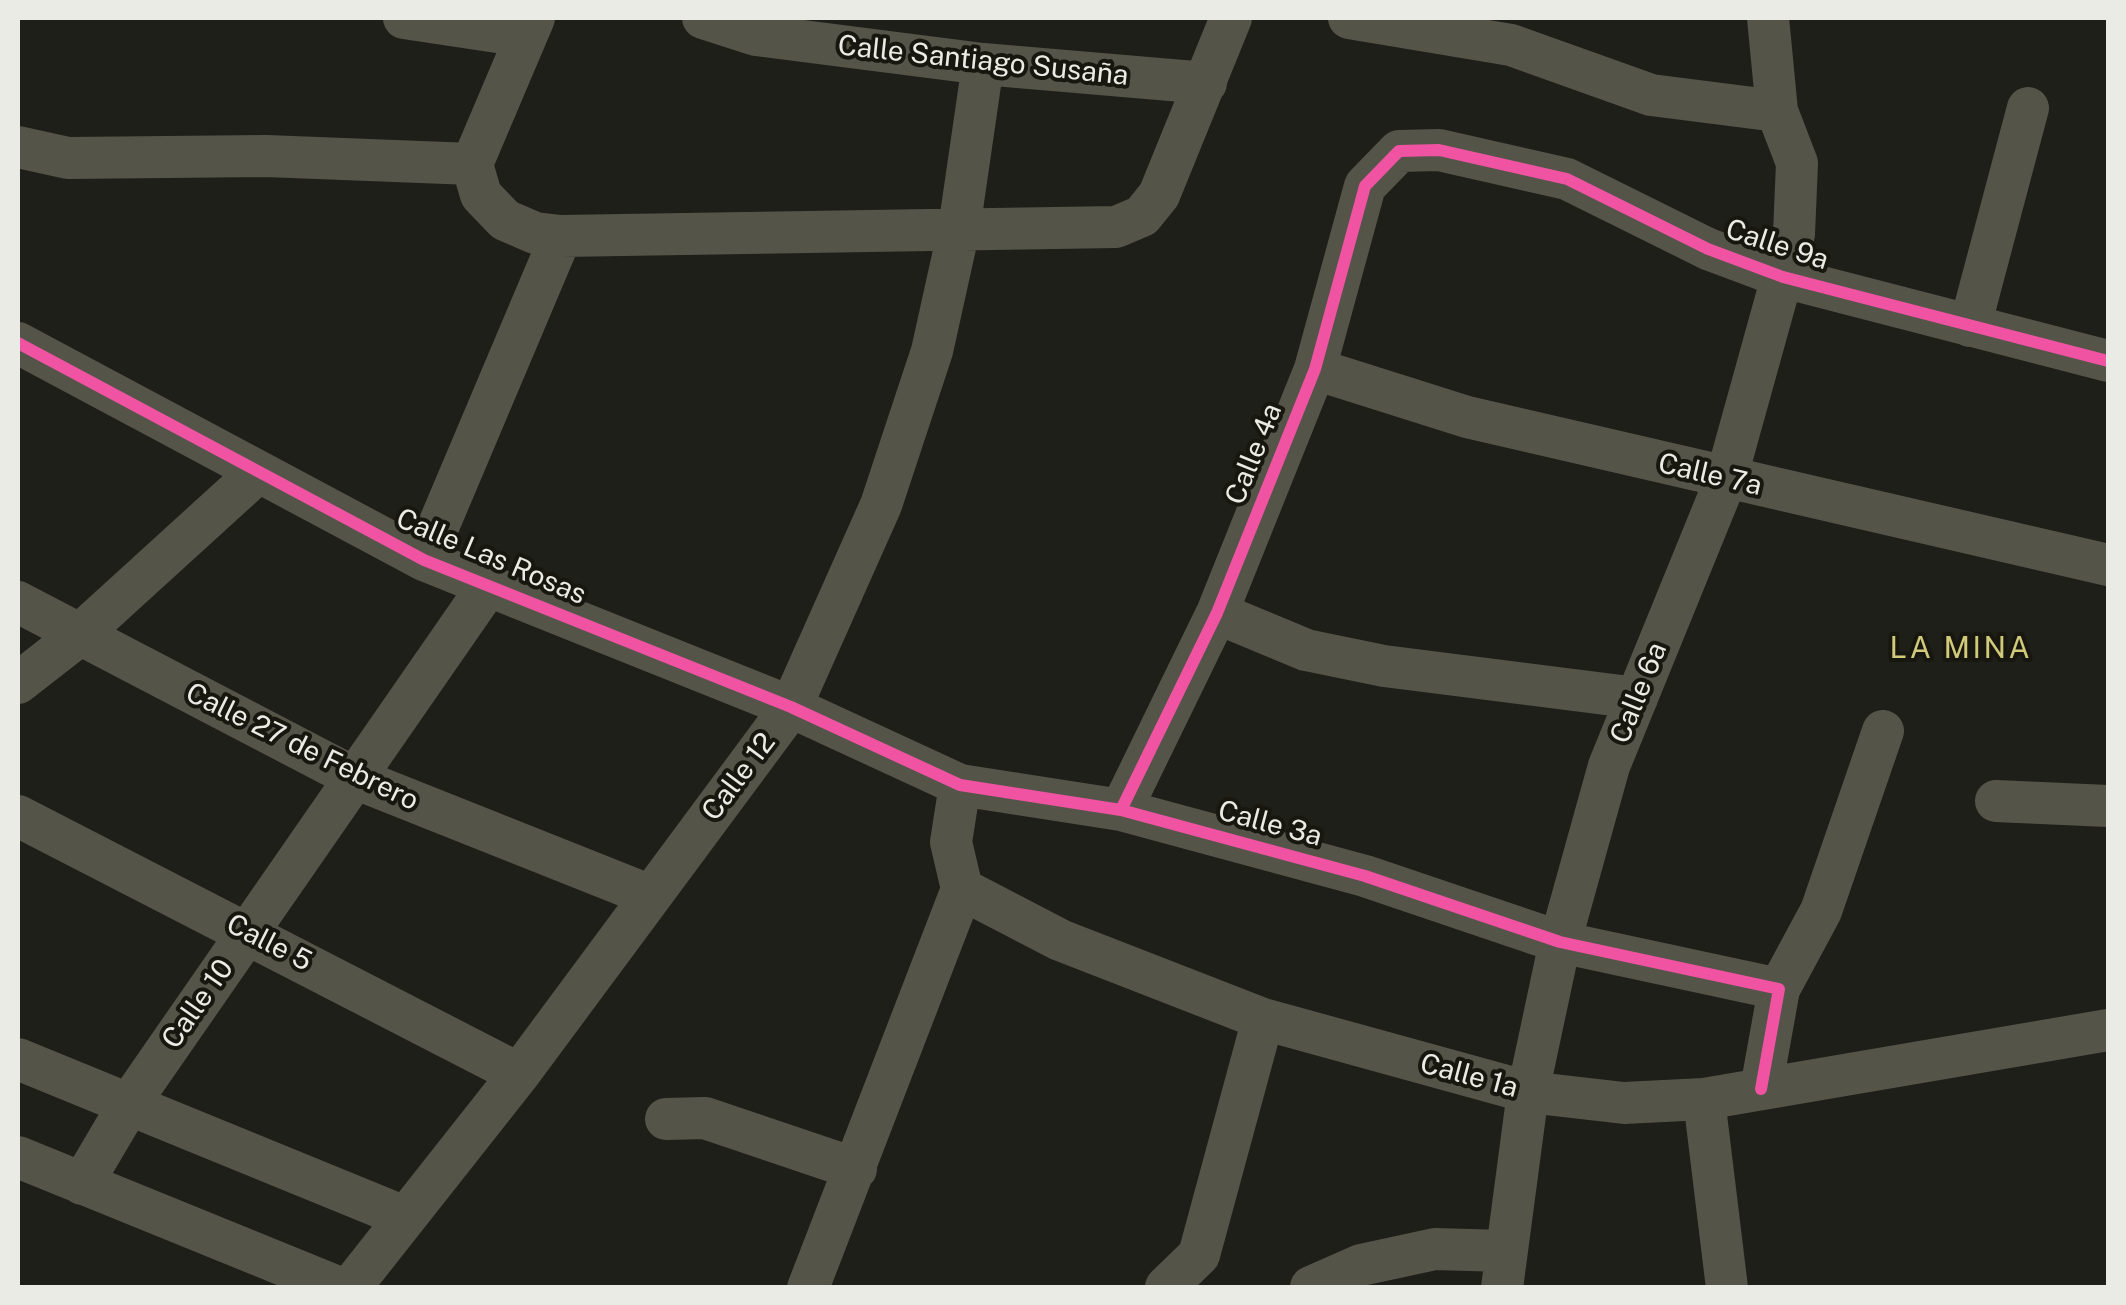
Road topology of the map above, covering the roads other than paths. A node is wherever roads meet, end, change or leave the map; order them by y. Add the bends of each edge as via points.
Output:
1 (404, 18) edge
2 (703, 18) edge
3 (1231, 18) edge
4 (1349, 18) edge
5 (1768, 18) edge
6 (529, 27) edge
7 (1511, 32) edge
8 (983, 64) junction
9 (1206, 83) junction
10 (2028, 108) dead end
11 (1777, 111) junction
12 (18, 147) edge
13 (1439, 150) joint
14 (472, 164) junction
15 (958, 229) junction
16 (561, 236) junction
17 (1784, 277) junction
18 (1970, 326) junction
19 (18, 343) edge
20 (2108, 361) edge
21 (1315, 369) junction
22 (256, 474) junction
23 (1726, 479) junction
24 (424, 560) junction
25 (2108, 565) edge
26 (488, 586) junction
27 (18, 602) edge
28 (1217, 613) junction
29 (77, 636) junction
30 (18, 683) edge
31 (1637, 698) junction
32 (791, 707) junction
33 (1883, 731) dead end
34 (357, 779) junction
35 (960, 784) junction
36 (1996, 800) dead end
37 (2108, 806) edge
38 (1121, 810) junction
39 (18, 816) edge
40 (962, 889) junction
41 (651, 896) junction
42 (248, 932) junction
43 (1560, 942) junction
44 (1779, 988) junction
45 (1263, 1019) junction
46 (2108, 1030) edge
47 (18, 1058) edge
48 (520, 1074) junction
49 (1761, 1090) junction
50 (1528, 1092) junction
51 (1704, 1099) junction
52 (131, 1101) junction
53 (666, 1119) dead end
54 (18, 1157) edge
55 (856, 1169) junction
56 (82, 1184) junction
57 (402, 1216) junction
58 (1504, 1269) edge
59 (1166, 1286) edge
60 (1311, 1287) edge
61 (340, 1288) edge
62 (350, 1288) edge
63 (808, 1288) edge
64 (1726, 1288) edge

1 - 6 street
2 - 8 street, Calle Santiago Susaña via 756,35
3 - 9 street
4 - 7 street
5 - 11 street, Calle 6a
6 - 14 street
7 - 11 street via 1651,95
8 - 9 street, Calle Santiago Susaña
8 - 15 street, Calle 12
9 - 15 street via 1158,195 1142,216 1116,227
10 - 18 street
11 - 17 street, Calle 6a via 1797,163 1794,234
12 - 14 street via 68,158
13 - 17 street, Calle 9a via 1567,179 1708,249
13 - 21 street, Calle 4a via 1399,151 1365,186
14 - 16 street via 482,195 504,220
15 - 16 street
15 - 32 street, Calle 12 via 932,351 881,504
16 - 24 street
17 - 18 street, Calle 9a
17 - 23 street, Calle 6a
18 - 20 street, Calle 9a
19 - 22 street, Calle Las Rosas
21 - 23 street, Calle 7a via 1467,417
21 - 28 street, Calle 4a
22 - 24 street, Calle Las Rosas
22 - 29 street
23 - 25 street, Calle 7a
23 - 31 street, Calle 6a
24 - 26 street, Calle Las Rosas
26 - 32 street, Calle Las Rosas
26 - 34 street, Calle 10
27 - 29 street, Calle 27 de Febrero
28 - 31 street via 1306,650
28 - 38 street, Calle 4a
29 - 30 street
29 - 34 street, Calle 27 de Febrero
31 - 43 street, Calle 6a via 1609,766
32 - 35 street, Calle Las Rosas
32 - 41 street, Calle 12
33 - 44 street via 1822,912
34 - 41 street, Calle 27 de Febrero
34 - 42 street, Calle 10
35 - 38 street, Calle 3a
35 - 40 street via 951,842
36 - 37 street
38 - 43 street, Calle 3a via 1365,876
39 - 42 street, Calle 5
40 - 45 street, Calle 1a via 1060,940
40 - 55 street
41 - 48 street, Calle 12
42 - 48 street, Calle 5
42 - 52 street, Calle 10
43 - 44 street, Calle 3a
43 - 50 street, Calle 6a
44 - 49 street
45 - 50 street, Calle 1a
45 - 59 street via 1199,1254
46 - 49 street, Calle 1a
47 - 52 street
48 - 57 street, Calle 12
49 - 51 street, Calle 1a
50 - 51 street, Calle 1a via 1624,1103
50 - 58 street, Calle 6a
51 - 64 street
52 - 56 street, Calle 10
52 - 57 street
53 - 55 street via 720,1122
54 - 56 street
55 - 63 street
56 - 61 street
57 - 62 street, Calle 12
58 - 60 street via 1435,1249 1361,1264

